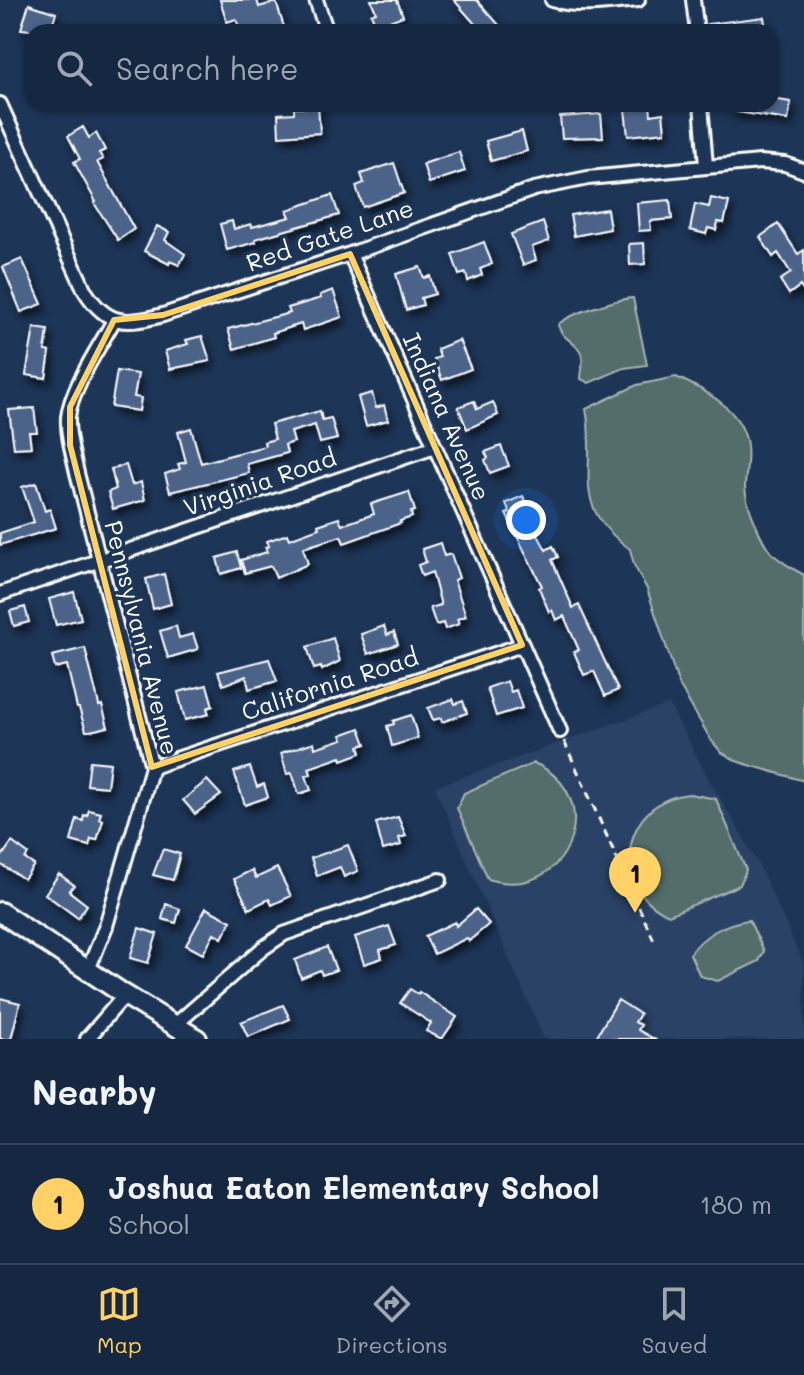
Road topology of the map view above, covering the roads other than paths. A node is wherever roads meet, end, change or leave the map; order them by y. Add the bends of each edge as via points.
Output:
1 (316, 0) edge
2 (552, 0) edge
3 (638, 0) edge
4 (693, 0) edge
5 (324, 24) edge
6 (696, 24) edge
7 (0, 104) edge
8 (702, 112) edge
9 (706, 166) junction
10 (804, 171) edge
11 (350, 254) junction
12 (114, 320) junction
13 (435, 447) junction
14 (100, 561) junction
15 (0, 594) edge
16 (522, 645) junction
17 (560, 731) road end
18 (152, 767) junction
19 (440, 880) dead end
20 (0, 912) edge
21 (88, 970) junction
22 (125, 995) junction
23 (175, 1025) junction
24 (87, 1039) edge
25 (197, 1039) edge

1 - 5 street
2 - 3 street
4 - 6 street
7 - 12 street via 85,291
8 - 9 street
9 - 10 street, Red Gate Lane via 777,163
9 - 11 street, Red Gate Lane via 534,189
11 - 12 street, Red Gate Lane via 163,315
11 - 13 street, Indiana Avenue
12 - 14 street, Pennsylvania Avenue via 69,416 70,445
13 - 14 street, Virginia Road
13 - 16 street, Indiana Avenue
14 - 15 street, Virginia Road
14 - 18 street, Pennsylvania Avenue
16 - 17 street, Indiana Avenue
16 - 18 street, California Road
18 - 21 street, Pennsylvania Avenue
19 - 23 street via 284,934
20 - 21 street
21 - 22 street
22 - 23 street
22 - 24 street
23 - 25 street

